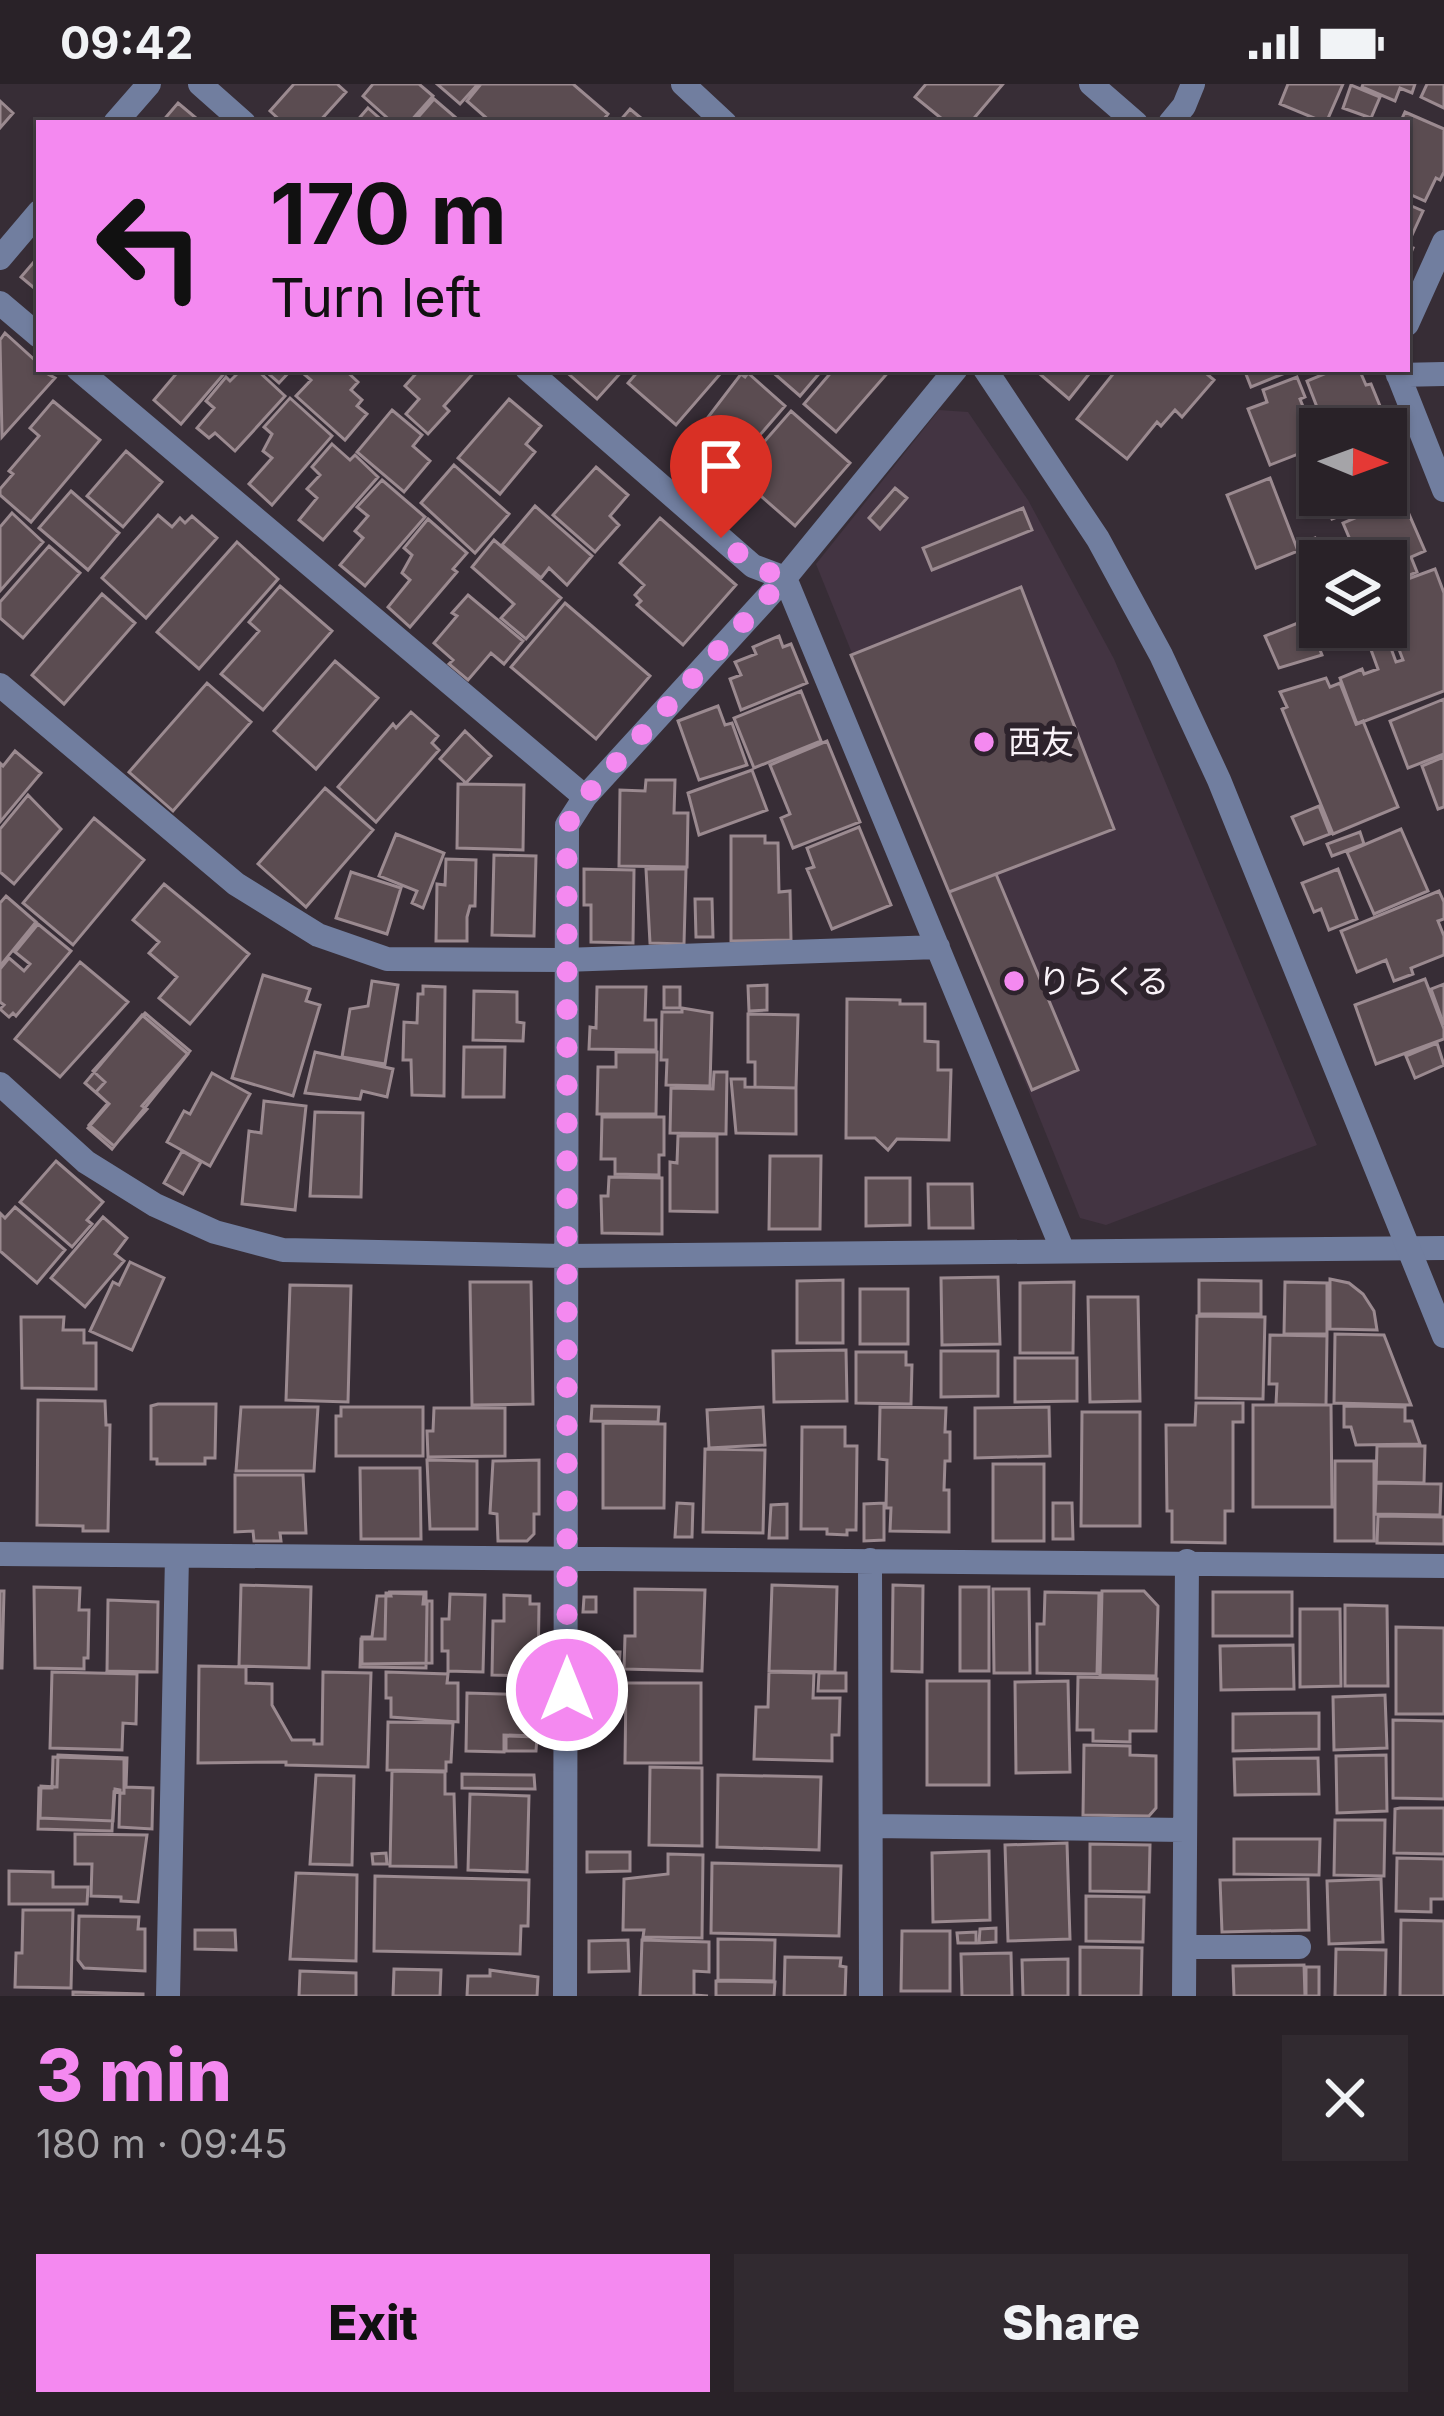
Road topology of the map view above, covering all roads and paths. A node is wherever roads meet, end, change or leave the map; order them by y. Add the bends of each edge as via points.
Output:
1 (148, 84) edge
2 (200, 84) edge
3 (683, 84) edge
4 (1091, 84) edge
5 (1193, 84) edge
6 (118, 120) edge
7 (241, 120) edge
8 (722, 120) edge
9 (1133, 120) edge
10 (1172, 120) edge
11 (36, 216) edge
12 (1444, 242) edge
13 (0, 258) edge
14 (0, 303) edge
15 (1410, 317) edge
16 (36, 333) edge
17 (83, 372) edge
18 (529, 372) edge
19 (954, 372) edge
20 (987, 372) edge
21 (1397, 372) edge
22 (1444, 374) edge
23 (1444, 490) edge
24 (784, 578) junction
25 (0, 685) edge
26 (585, 797) junction
27 (938, 947) junction
28 (564, 960) junction
29 (0, 1084) edge
30 (1408, 1247) junction
31 (1444, 1248) edge
32 (1063, 1251) junction
33 (564, 1256) junction
34 (1444, 1336) edge
35 (0, 1554) edge
36 (177, 1556) junction
37 (567, 1558) junction
38 (870, 1559) junction
39 (1187, 1561) junction
40 (1444, 1566) edge
41 (871, 1826) junction
42 (1185, 1830) junction
43 (1185, 1947) junction
44 (1299, 1947) dead end
45 (168, 1996) edge
46 (565, 1996) edge
47 (871, 1996) edge
48 (1184, 1996) edge

1 - 6 street
2 - 7 street
3 - 8 street
4 - 9 street
5 - 10 street
11 - 13 street
12 - 15 street
14 - 16 street
17 - 26 street
18 - 24 street via 753,566
19 - 24 street
20 - 30 street via 1098,539 1161,655
21 - 22 street
21 - 23 street
24 - 26 street
24 - 27 street
25 - 28 street via 236,884 318,935 387,959
26 - 28 street via 567,825
27 - 28 street
27 - 32 street
28 - 33 street
29 - 33 street via 86,1162 215,1232 283,1250
30 - 31 street
30 - 32 street
30 - 34 street
32 - 33 street
33 - 37 street
35 - 36 street
36 - 37 street
36 - 45 street
37 - 38 street
37 - 46 street
38 - 39 street
38 - 41 street
39 - 40 street
39 - 42 street
41 - 42 street
41 - 47 street
42 - 43 street
43 - 44 street
43 - 48 street

